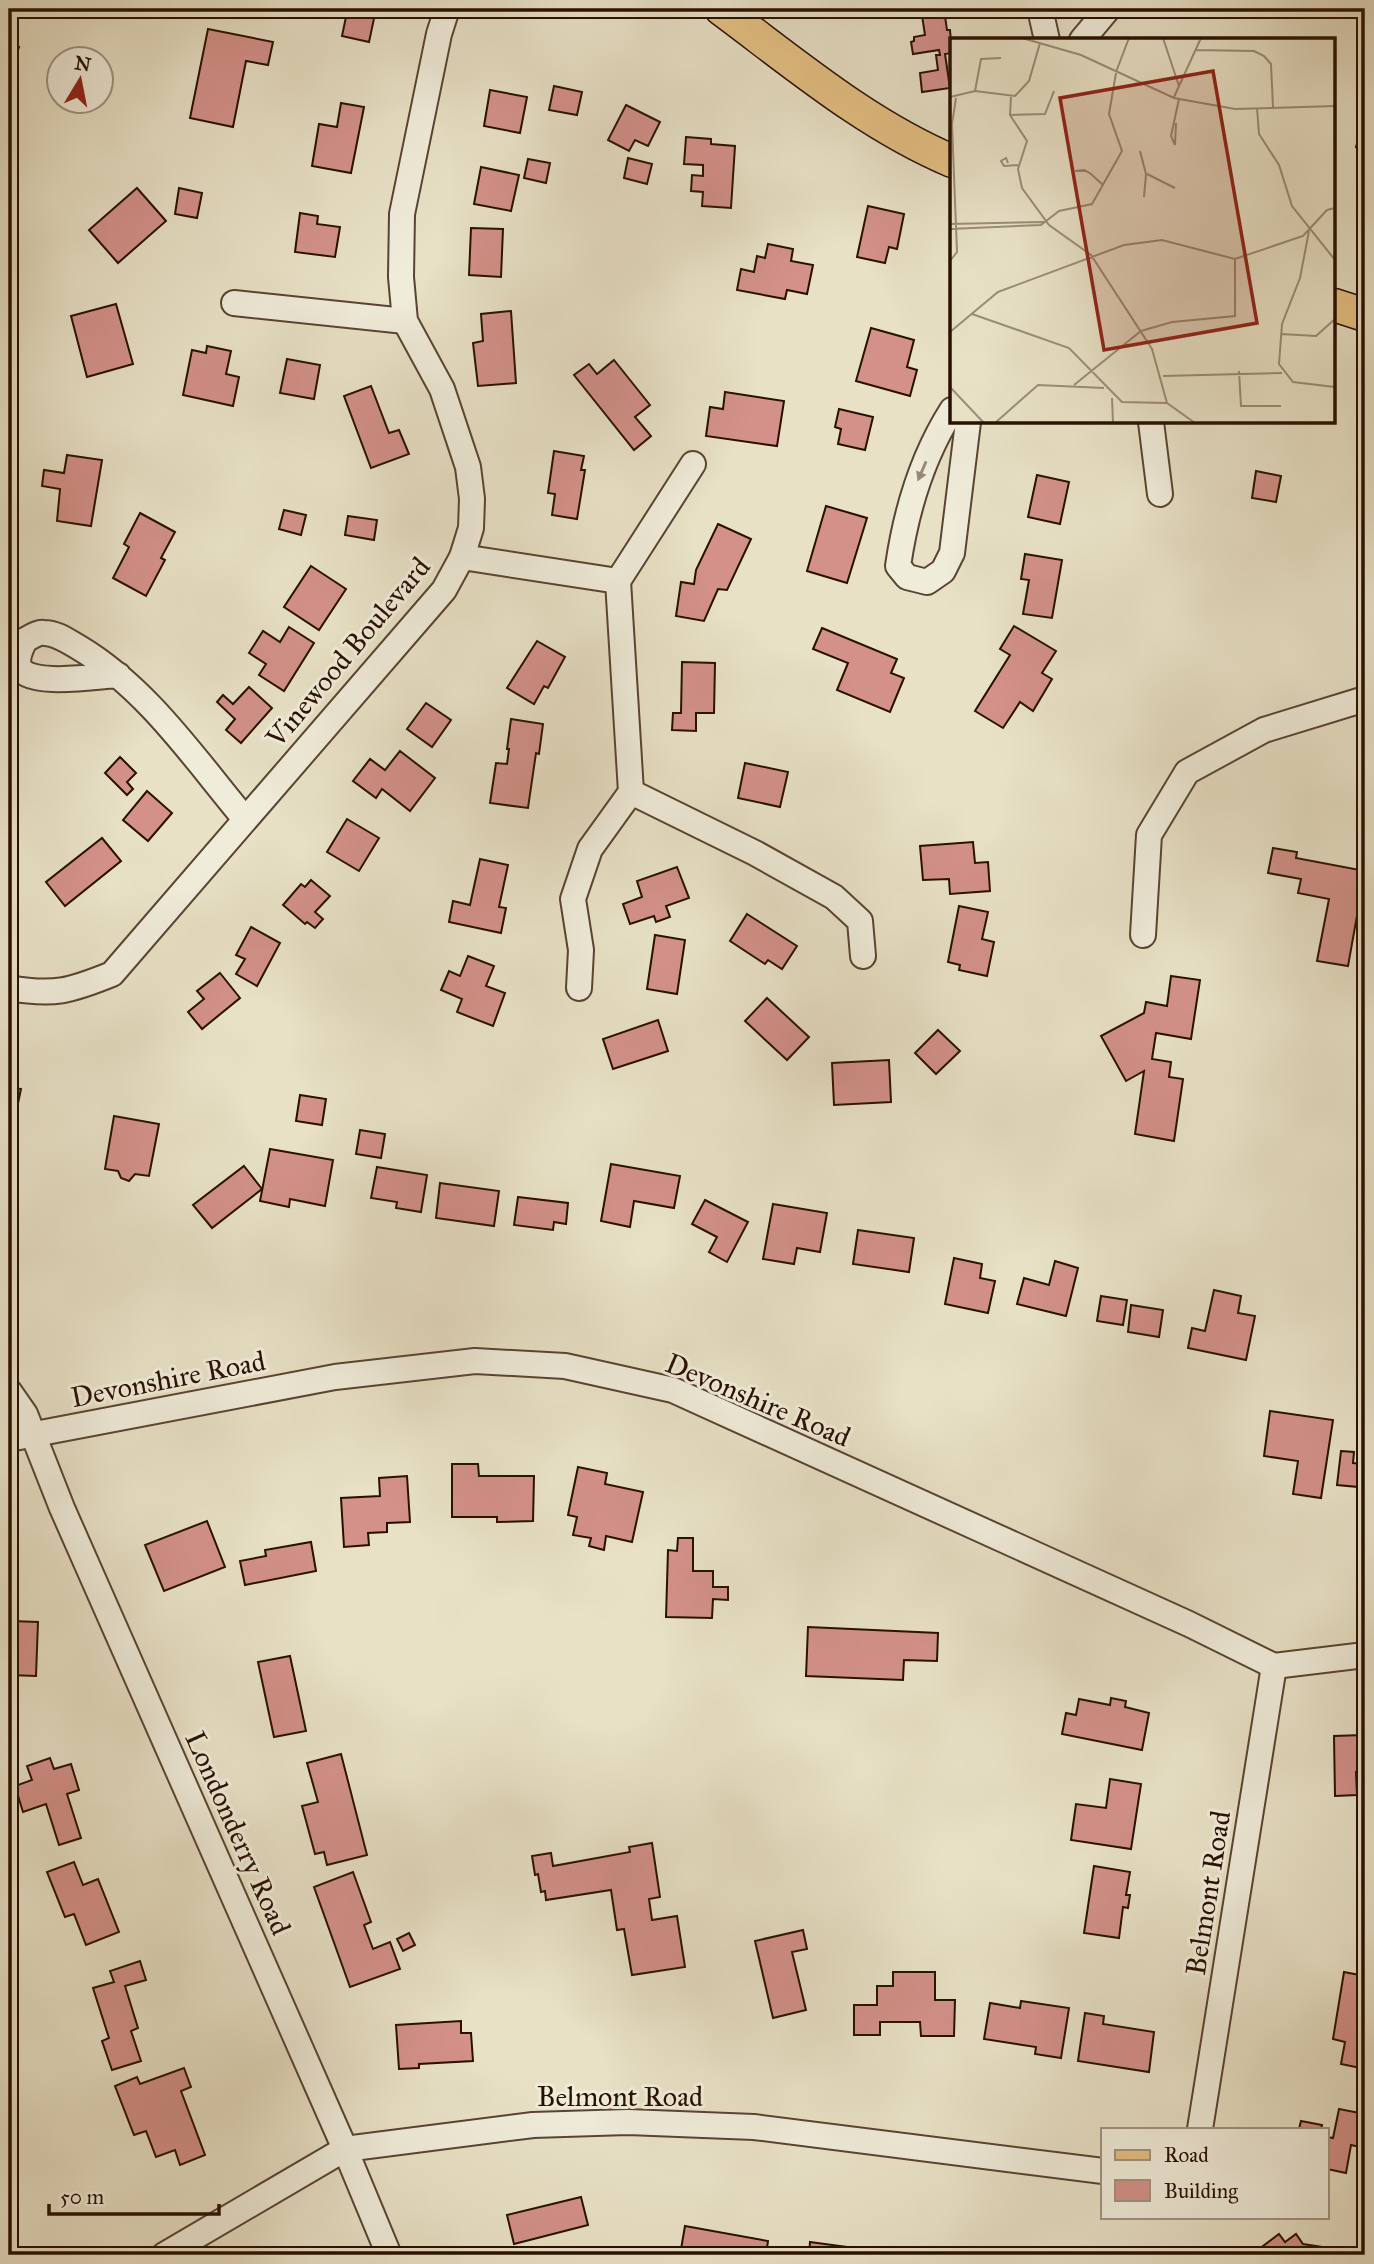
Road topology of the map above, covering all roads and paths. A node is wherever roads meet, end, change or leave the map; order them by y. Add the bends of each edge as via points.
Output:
1 (447, 9) edge
2 (721, 9) edge
3 (1040, 9) edge
4 (1108, 9) edge
5 (1047, 38) edge
6 (1084, 38) edge
7 (950, 160) edge
8 (234, 303) dead end
9 (1336, 306) edge
10 (1365, 315) edge
11 (405, 321) junction
12 (950, 413) edge
13 (968, 424) edge
14 (1151, 424) edge
15 (693, 464) dead end
16 (1160, 494) dead end
17 (462, 557) junction
18 (618, 581) junction
19 (118, 675) dead end
20 (1365, 699) edge
21 (631, 792) junction
22 (245, 819) junction
23 (1143, 935) dead end
24 (863, 956) dead end
25 (9, 988) edge
26 (579, 988) dead end
27 (9, 1391) edge
28 (33, 1435) junction
29 (9, 1439) edge
30 (1365, 1655) edge
31 (1274, 1666) junction
32 (1200, 2128) edge
33 (345, 2150) junction
34 (1101, 2171) edge
35 (164, 2255) edge
36 (389, 2255) edge

1 - 11 street, Vinewood Boulevard via 401,214
2 - 7 main road via 875,122
3 - 5 street
4 - 6 street
8 - 11 street
9 - 10 main road
11 - 17 street, Vinewood Boulevard via 442,388 468,467 471,528
12 -> 13 street via 911,497 898,566 907,577 927,582 943,572 952,553
14 - 16 street
15 - 18 street
17 - 18 street
17 - 22 street, Vinewood Boulevard via 444,590
18 - 21 street
19 - 22 street via 155,711
20 - 23 street via 1264,730 1187,772 1149,835
21 - 24 street via 834,897 860,920
21 - 26 street via 590,849 573,899 581,950
22 - 25 street, Vinewood Boulevard via 112,974 72,990 39,993
27 - 28 street, Londonderry Road
28 - 29 street, Devonshire Road
28 - 31 street, Devonshire Road via 335,1377 475,1361 565,1366 673,1390
28 - 33 street, Londonderry Road
30 - 31 street
31 - 32 street, Belmont Road
33 - 34 street, Belmont Road via 533,2125 642,2123 754,2127
33 - 35 street, Belmont Road
33 - 36 street, Londonderry Road

